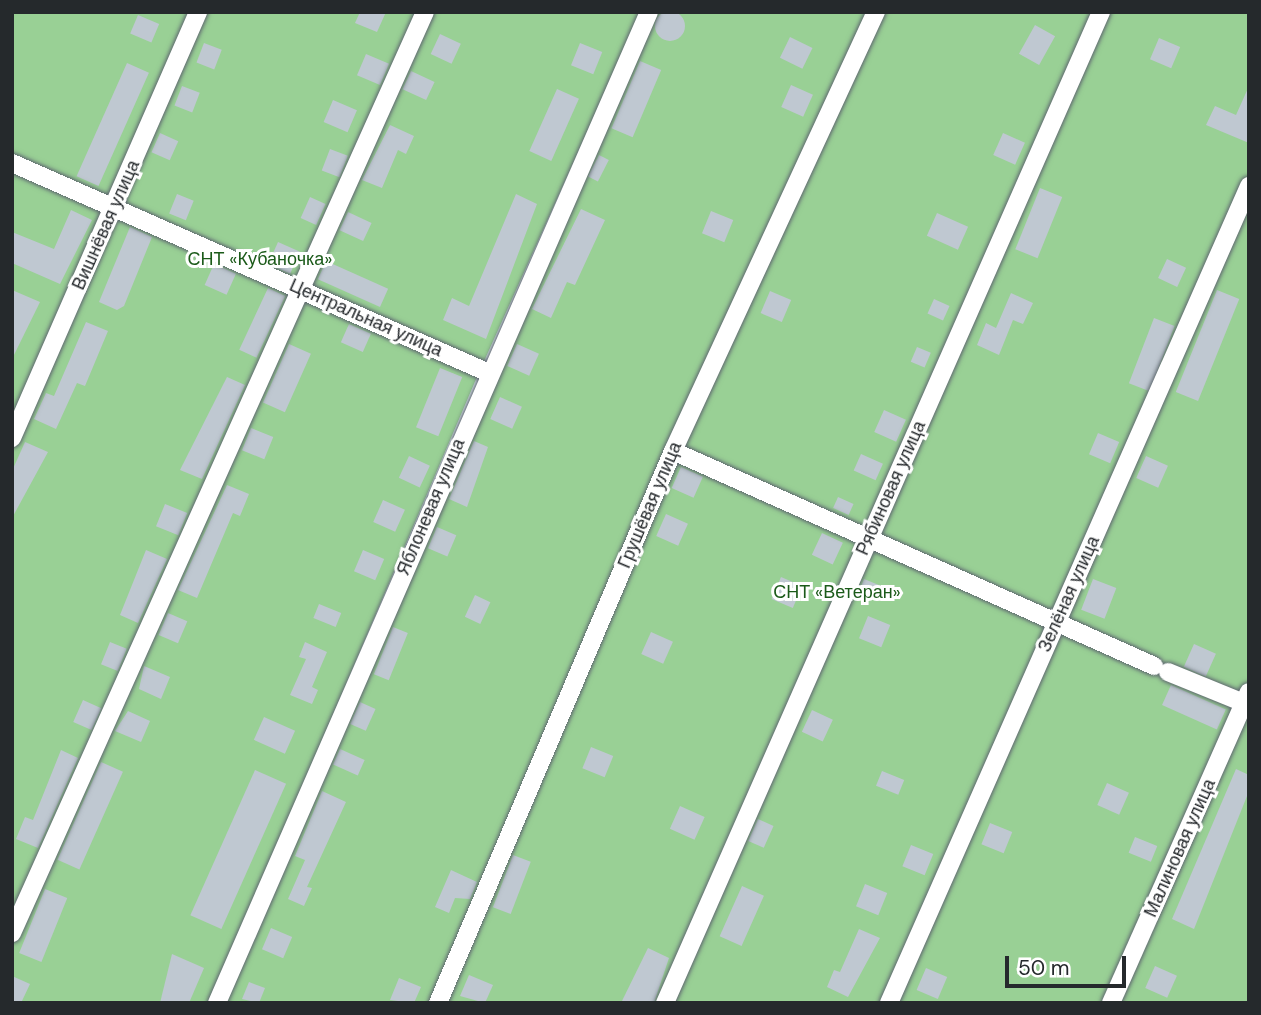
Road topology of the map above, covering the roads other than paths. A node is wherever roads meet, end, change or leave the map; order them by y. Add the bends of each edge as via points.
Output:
1 (198, 12) edge
2 (425, 12) edge
3 (649, 12) edge
4 (876, 12) edge
5 (1101, 12) edge
6 (12, 163) edge
7 (1249, 186) edge
8 (114, 208) junction
9 (305, 290) junction
10 (489, 373) junction
11 (12, 438) edge
12 (673, 451) junction
13 (869, 537) junction
14 (1056, 622) junction
15 (1248, 702) edge
16 (12, 933) edge
17 (217, 1003) edge
18 (438, 1003) edge
19 (665, 1003) edge
20 (889, 1003) edge
21 (1111, 1003) edge
22 (1118, 1003) edge

1 - 8 street, Вишнёвая улица
2 - 9 street
3 - 10 street, Яблоневая улица
4 - 12 street, Грушёвая улица
5 - 13 street, Рябиновая улица
6 - 8 street, Центральная улица
7 - 14 street, Зелёная улица
8 - 9 street, Центральная улица
8 - 11 street, Вишнёвая улица
9 - 10 street, Центральная улица
9 - 16 street
10 - 17 street, Яблоневая улица
12 - 13 street
12 - 18 street, Грушёвая улица
13 - 14 street
13 - 19 street, Рябиновая улица
14 - 15 street
14 - 20 street, Зелёная улица
15 - 21 street, Малиновая улица
15 - 22 street

